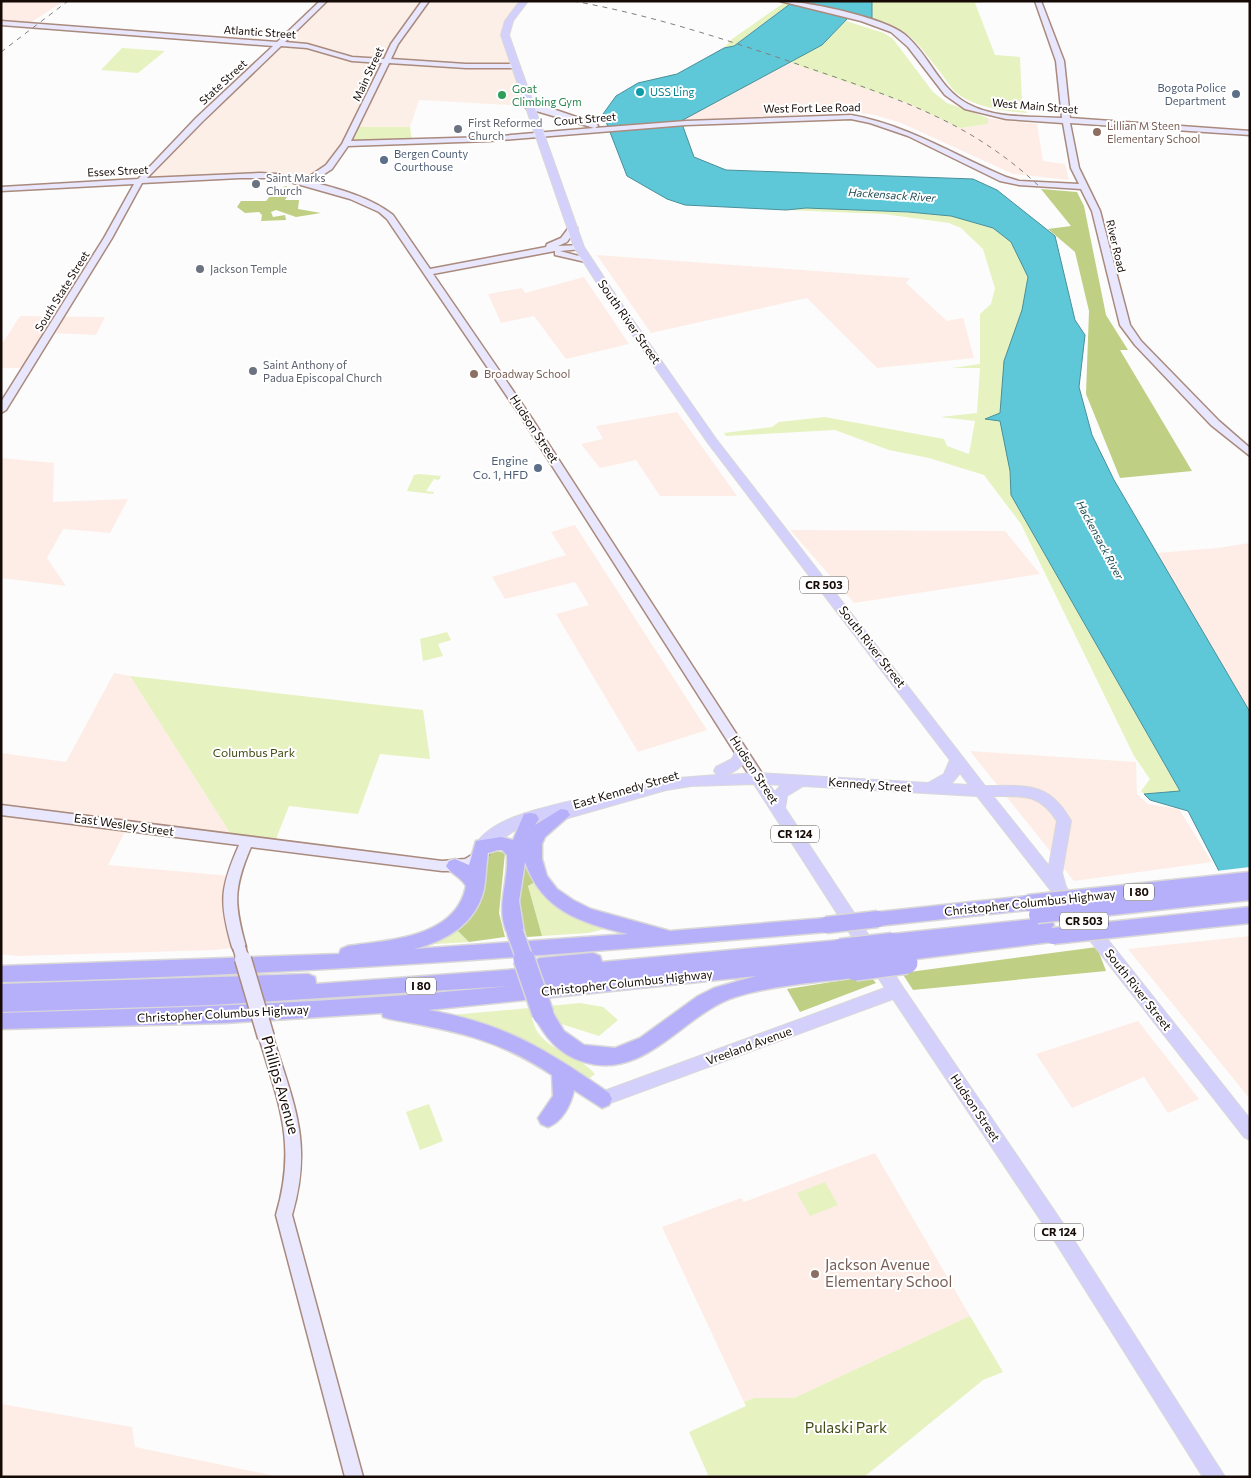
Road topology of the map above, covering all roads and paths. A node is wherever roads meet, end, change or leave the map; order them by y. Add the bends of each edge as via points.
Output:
1 (324, 1) edge
2 (426, 1) edge
3 (524, 1) edge
4 (783, 1) edge
5 (1038, 1) edge
6 (1, 22) edge
7 (279, 44) junction
8 (510, 52) junction
9 (385, 61) junction
10 (516, 66) junction
11 (487, 67) junction
12 (529, 106) junction
13 (1066, 120) junction
14 (580, 122) junction
15 (646, 126) joint
16 (606, 128) junction
17 (576, 130) junction
18 (1250, 133) edge
19 (538, 134) junction
20 (346, 144) junction
21 (364, 144) junction
22 (336, 158) junction
23 (236, 175) junction
24 (275, 176) joint
25 (158, 180) junction
26 (304, 181) junction
27 (139, 182) junction
28 (1084, 187) junction
29 (1, 189) edge
30 (334, 192) junction
31 (130, 198) junction
32 (573, 228) junction
33 (579, 247) junction
34 (530, 252) junction
35 (419, 260) junction
36 (587, 261) junction
37 (479, 262) junction
38 (427, 272) junction
39 (1, 410) edge
40 (1250, 453) edge
41 (742, 752) junction
42 (957, 759) junction
43 (721, 771) junction
44 (758, 778) junction
45 (803, 780) junction
46 (926, 788) junction
47 (981, 791) junction
48 (778, 808) junction
49 (1, 810) edge
50 (561, 815) junction
51 (528, 822) junction
52 (247, 842) junction
53 (482, 851) junction
54 (516, 865) junction
55 (448, 866) junction
56 (1250, 880) edge
57 (475, 886) junction
58 (1060, 889) junction
59 (1250, 892) edge
60 (1250, 903) edge
61 (1250, 915) edge
62 (1041, 920) junction
63 (676, 938) junction
64 (892, 942) junction
65 (840, 947) junction
66 (289, 966) junction
67 (1, 974) edge
68 (896, 991) junction
69 (1, 992) edge
70 (1, 1004) edge
71 (365, 1007) junction
72 (1, 1021) edge
73 (560, 1070) junction
74 (602, 1099) joint
75 (548, 1118) dead end
76 (1250, 1132) edge
77 (354, 1477) edge
78 (1215, 1477) edge

1 - 7 main road, State Street
2 - 9 main road, Main Street via 403,30
3 - 8 main road, CR 503 via 506,30
4 - 13 main road, West Main Street via 880,25 902,36 942,88 965,105 1005,116
5 - 13 main road, River Road via 1060,62
6 - 7 main road, Atlantic Street
7 - 9 main road, Atlantic Street via 314,47 352,59
7 - 27 main road, State Street
8 - 10 main road, CR 503
8 - 11 main road via 495,65
9 - 11 main road, Atlantic Street
9 - 20 main road, Main Street
10 - 11 main road, Atlantic Street
10 - 12 main road, CR 503
12 - 14 main road
12 - 19 main road, CR 503
13 - 18 main road, West Main Street
13 - 28 main road, River Road via 1075,168
14 - 16 main road
14 - 17 main road via 583,126
15 - 16 main road, Court Street
15 - 28 main road, West Fort Lee Road via 840,117 872,120 899,128 1003,178 1019,183
16 - 17 main road, Court Street
17 - 19 main road, Court Street
19 - 21 main road, Court Street
19 - 32 main road, South River Street / CR 503
20 - 21 main road, Court Street
20 - 22 main road, Main Street
21 - 22 main road
22 - 26 main road, Main Street via 322,172
22 - 30 main road, Main Street via 328,186
23 - 24 main road, Essex Street
23 - 25 main road, Essex Street
23 - 26 main road, Essex Street via 274,173
24 - 26 main road, Hudson Street / CR 124
25 - 27 main road, Essex Street
25 - 31 main road via 144,185
26 - 30 main road, Hudson Street / CR 124
27 - 29 main road, Essex Street
27 - 31 main road, South State Street
28 - 40 main road, River Road via 1096,211 1121,316 1131,335 1215,423
30 - 35 main road, Hudson Street / CR 124 via 386,212
31 - 39 main road, South State Street
32 - 33 main road, South River Street / CR 503
32 - 34 main road via 564,240
33 - 34 main road
33 - 36 main road, South River Street / CR 503
34 - 36 main road via 559,253
34 - 37 main road
35 - 37 main road via 440,266
35 - 38 main road, Hudson Street / CR 124
36 - 42 main road, South River Street / CR 503 via 712,441
37 - 38 main road
38 - 41 main road, Hudson Street / CR 124 via 522,412
41 - 43 main road via 740,760 732,768
41 - 44 main road, Hudson Street / CR 124
42 - 46 main road via 956,769 950,778
42 - 47 main road, South River Street / CR 503
43 - 44 main road, East Kennedy Street via 741,772
43 - 51 main road, East Kennedy Street via 654,779
44 - 45 main road, Kennedy Street
44 - 48 main road, Hudson Street / CR 124
44 - 50 main road, East Kennedy Street via 678,782
45 - 46 main road, Kennedy Street
45 - 48 main road via 785,788 778,797
46 - 47 main road, Kennedy Street
47 - 58 main road, South River Street / CR 503
47 - 58 main road, Kennedy Street via 1026,791 1042,796 1054,805 1064,821 1055,874
48 - 68 main road, Hudson Street / CR 124
49 - 52 main road, East Wesley Street
50 - 51 main road, East Kennedy Street
50 - 63 highway via 536,834 532,847 536,872 551,892 584,915
51 - 53 main road, East Kennedy Street via 505,827 491,836
51 - 54 highway
52 - 55 main road, East Kennedy Street
52 - 77 main road, Phillips Avenue, bridge via 228,890 231,920 296,1143 295,1178 284,1215
53 - 54 highway via 499,843 510,846 515,852
53 - 55 main road, East Kennedy Street
53 - 57 highway
54 - 65 highway, bridge via 510,900 515,932 542,1014 553,1034 565,1046 587,1055 610,1058 635,1053 700,1004 719,994 760,983
55 - 57 highway via 464,869 471,875
56 - 62 highway, Christopher Columbus Highway / I 80, bridge
57 - 66 highway via 465,912 456,922 427,938
58 - 76 main road, South River Street / CR 503
59 - 62 highway, Christopher Columbus Highway / I 80, bridge
60 - 62 highway, Christopher Columbus Highway / I 80
61 - 62 highway, Christopher Columbus Highway / I 80, bridge
62 - 64 highway, Christopher Columbus Highway / I 80
62 - 64 highway, Christopher Columbus Highway / I 80
62 - 64 highway, Christopher Columbus Highway / I 80 via 946,948
63 - 65 highway, Christopher Columbus Highway / I 80
63 - 66 highway, Christopher Columbus Highway / I 80
64 - 65 highway, bridge
64 - 65 highway, Christopher Columbus Highway / I 80, bridge
64 - 65 highway, Christopher Columbus Highway / I 80, bridge
65 - 69 highway, Christopher Columbus Highway / I 80 via 366,979
65 - 70 highway, Christopher Columbus Highway / I 80 via 562,975 392,988 160,1000
65 - 71 highway, Christopher Columbus Highway / I 80 via 496,997
66 - 67 highway, Christopher Columbus Highway / I 80
68 - 74 main road, Vreeland Avenue
68 - 78 main road, Hudson Street / CR 124 via 1062,1236
71 - 72 highway, Christopher Columbus Highway / I 80 via 198,1016
71 - 73 highway via 489,1033 526,1049
73 - 74 highway
73 - 75 highway via 565,1082 565,1095

